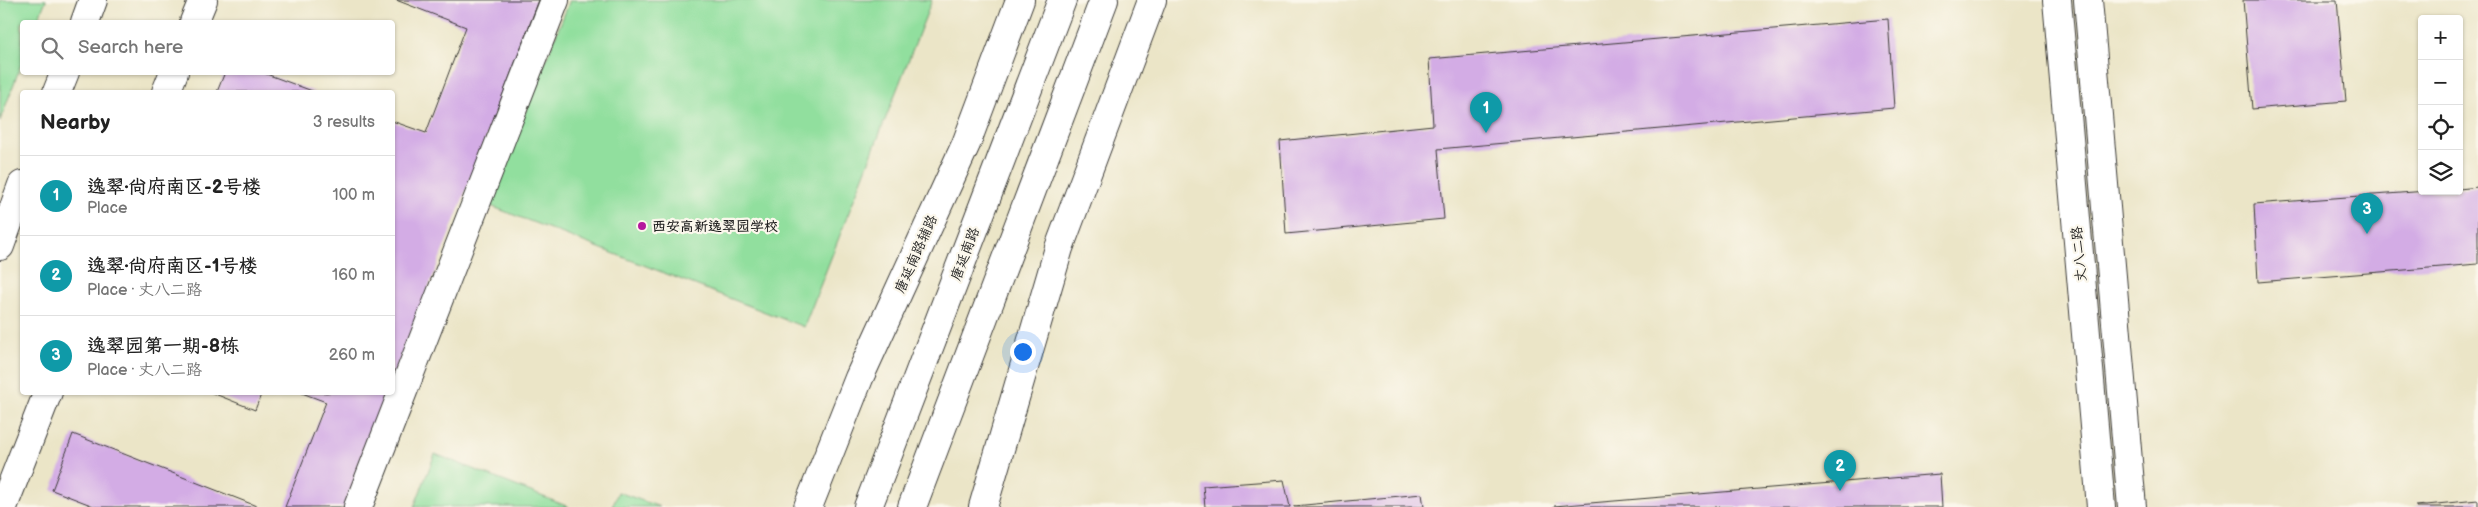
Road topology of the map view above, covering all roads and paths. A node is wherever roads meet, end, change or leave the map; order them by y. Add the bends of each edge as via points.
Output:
1 (93, 0) edge
2 (203, 0) edge
3 (555, 0) edge
4 (1020, 0) edge
5 (1062, 0) edge
6 (1104, 0) edge
7 (1152, 0) edge
8 (2057, 0) edge
9 (2088, 0) edge
10 (86, 20) edge
11 (195, 20) edge
12 (64, 75) edge
13 (173, 75) edge
14 (59, 90) edge
15 (167, 90) edge
16 (20, 191) edge
17 (0, 246) edge
18 (47, 395) edge
19 (4, 507) edge
20 (358, 507) edge
21 (808, 507) edge
22 (868, 507) edge
23 (912, 507) edge
24 (982, 507) edge
25 (2100, 507) edge
26 (2132, 507) edge

1 - 10 street
2 - 11 street
3 - 20 street
4 - 21 street, 唐延南路辅路 via 966,144 860,378
5 - 22 street, 唐延南路
6 - 23 street
7 - 24 street via 1059,248
8 - 25 street, 丈八二路
9 - 26 street
12 - 14 street
13 - 15 street
16 - 17 street
18 - 19 street

